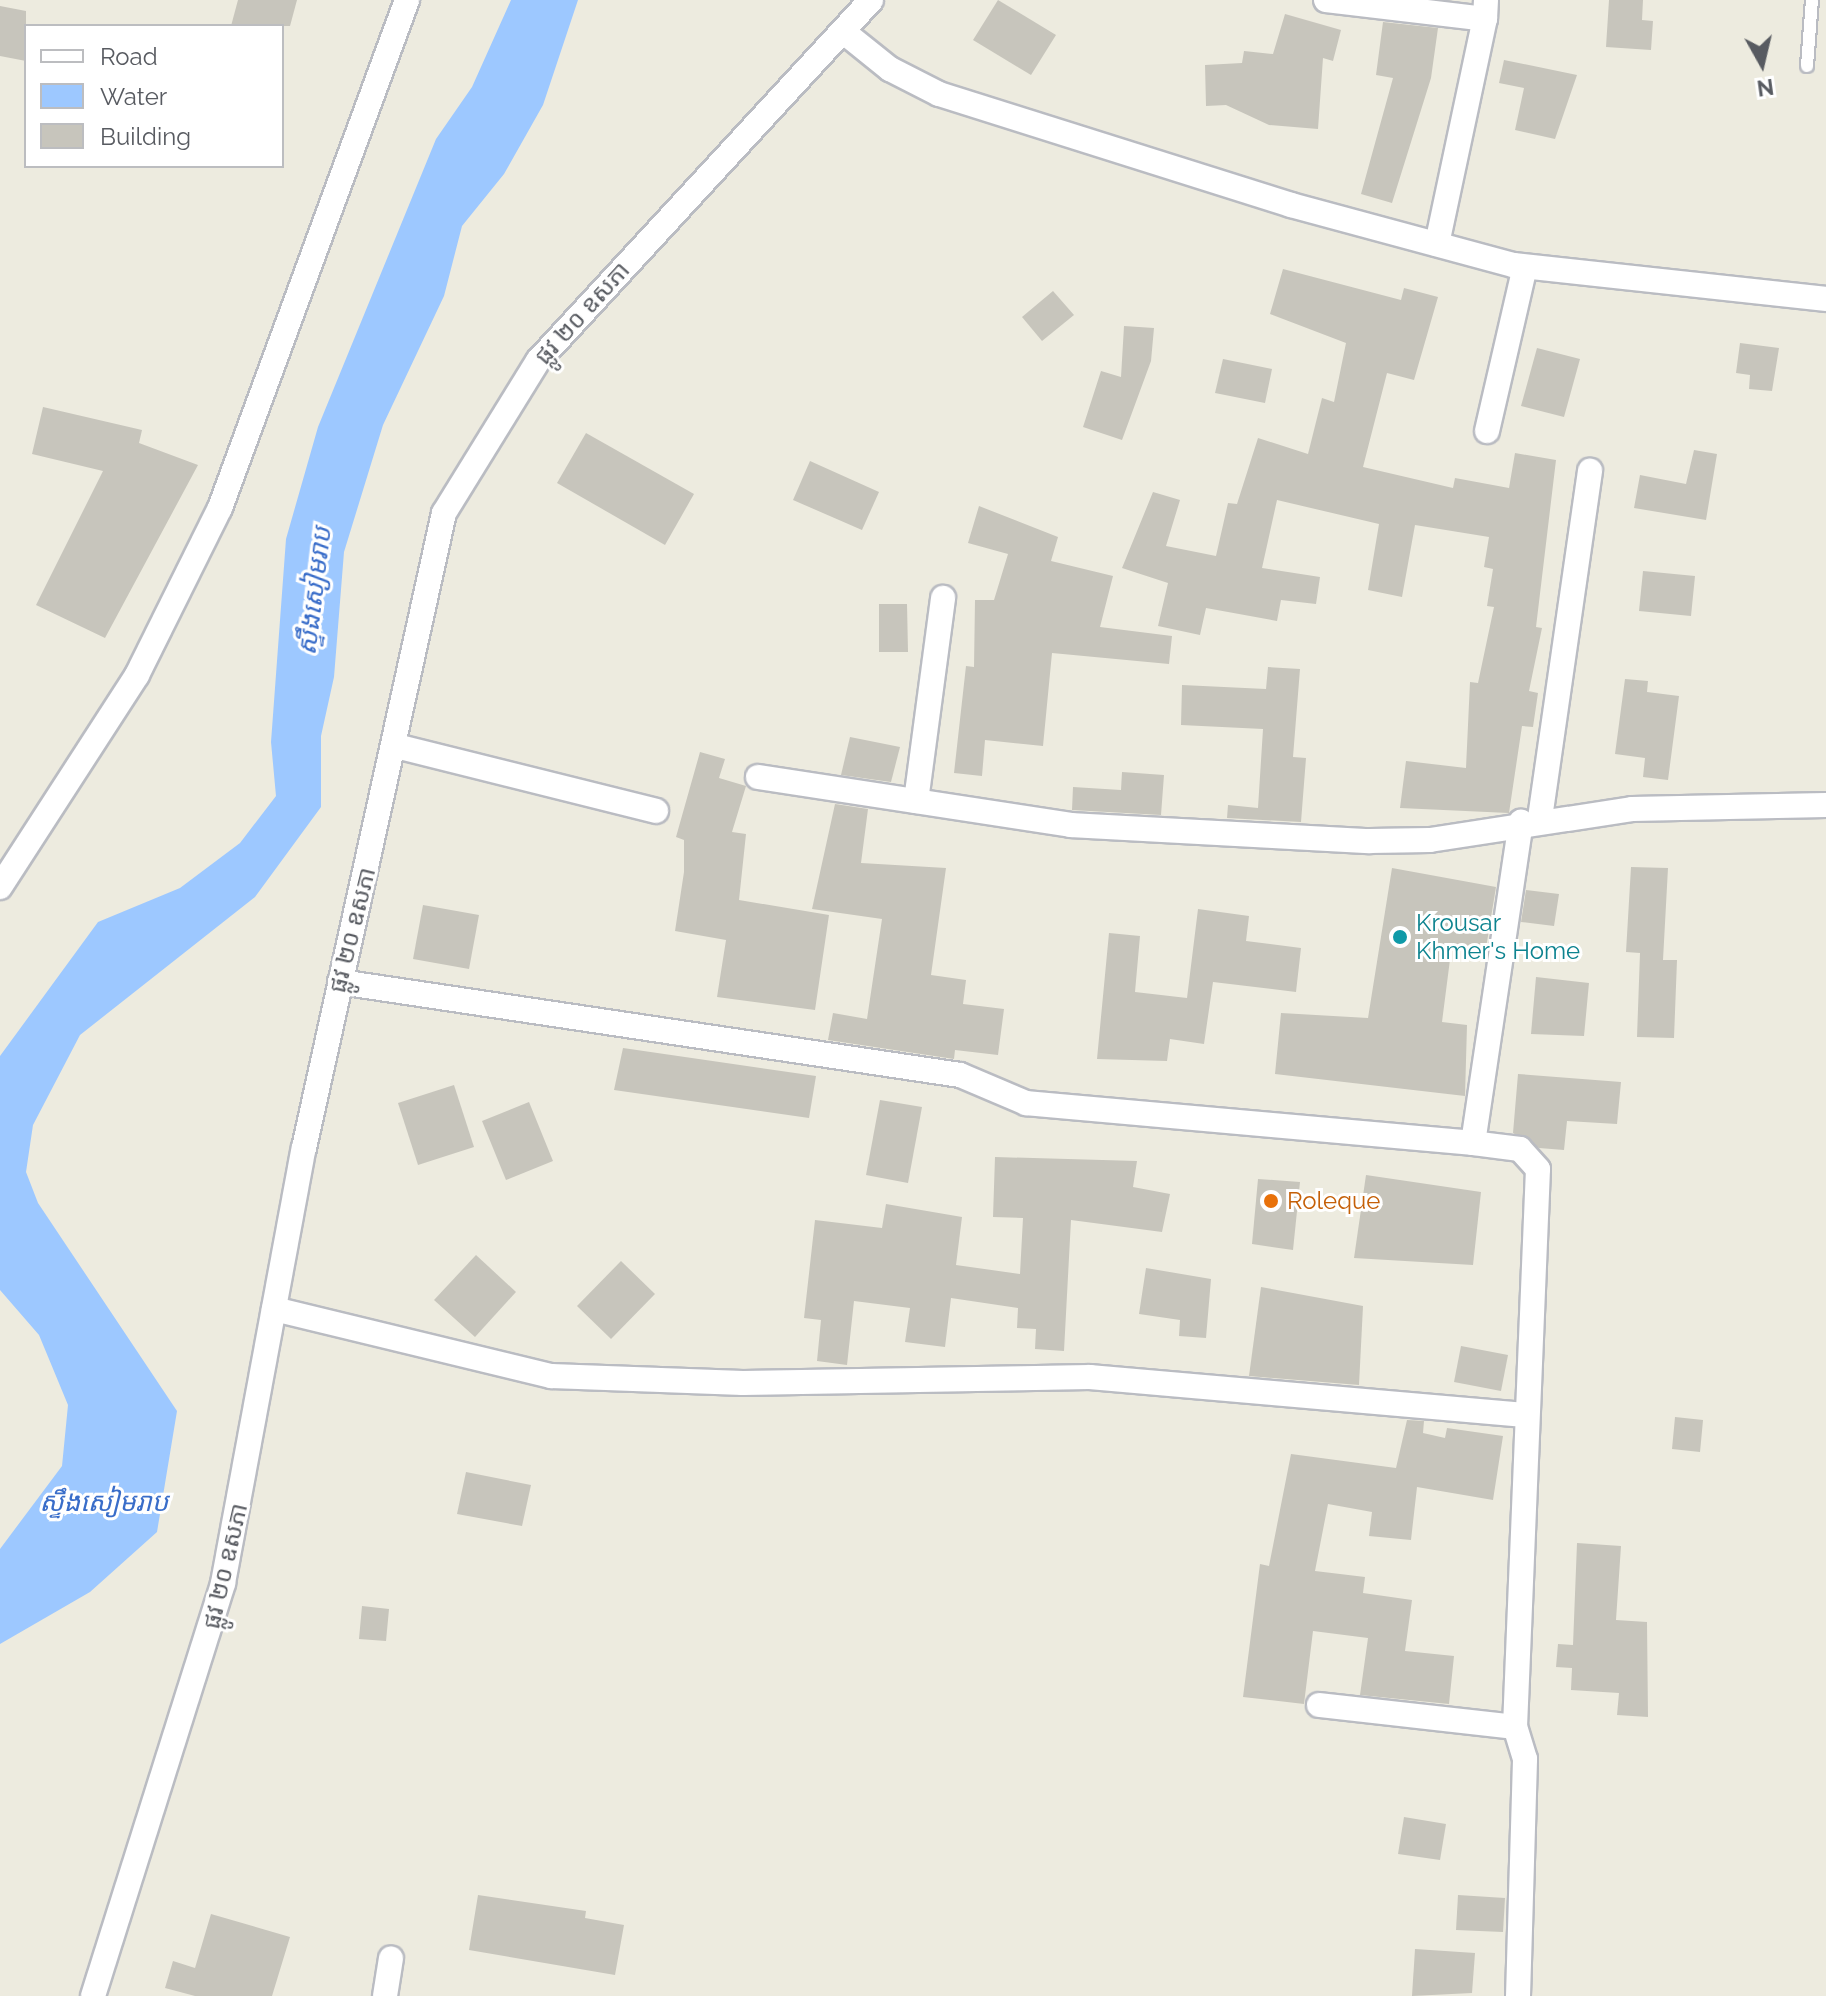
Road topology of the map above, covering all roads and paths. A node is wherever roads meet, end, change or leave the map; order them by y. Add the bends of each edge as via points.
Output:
1 (407, 0) edge
2 (871, 0) edge
3 (1326, 0) edge
4 (1812, 0) edge
5 (1485, 9) edge
6 (845, 33) junction
7 (1807, 66) dead end
8 (1437, 244) junction
9 (1525, 267) junction
10 (1826, 299) edge
11 (1487, 431) dead end
12 (1590, 471) dead end
13 (943, 598) dead end
14 (396, 746) junction
15 (758, 777) dead end
16 (916, 801) junction
17 (1826, 805) edge
18 (656, 811) dead end
19 (1531, 820) junction
20 (0, 887) edge
21 (340, 982) junction
22 (1473, 1143) junction
23 (274, 1309) junction
24 (1524, 1415) junction
25 (1319, 1705) dead end
26 (1515, 1727) junction
27 (391, 1958) dead end
28 (93, 1996) edge
29 (385, 1996) edge
30 (1518, 1996) edge

1 - 20 street via 220,508 137,675
2 - 6 street, ផ្លូវ ២០ ឧសភា
3 - 5 street
4 - 7 lane
5 - 8 street
6 - 8 street via 890,69 954,100
6 - 14 street, ផ្លូវ ២០ ឧសភា via 514,391 444,513
8 - 9 street
9 - 10 street
9 - 11 street
12 - 19 street
13 - 16 street
14 - 18 street
14 - 21 street, ផ្លូវ ២០ ឧសភា
15 - 16 street
16 - 19 street via 1070,825 1370,841 1430,840
17 - 19 street
19 - 22 street
21 - 22 street via 960,1075 1026,1103
21 - 23 street, ផ្លូវ ២០ ឧសភា
22 - 24 street via 1520,1149 1538,1169
23 - 24 street via 551,1376 743,1383 1090,1377
23 - 28 street, ផ្លូវ ២០ ឧសភា via 201,1668
24 - 26 street
25 - 26 street
26 - 30 street via 1525,1759
27 - 29 street

